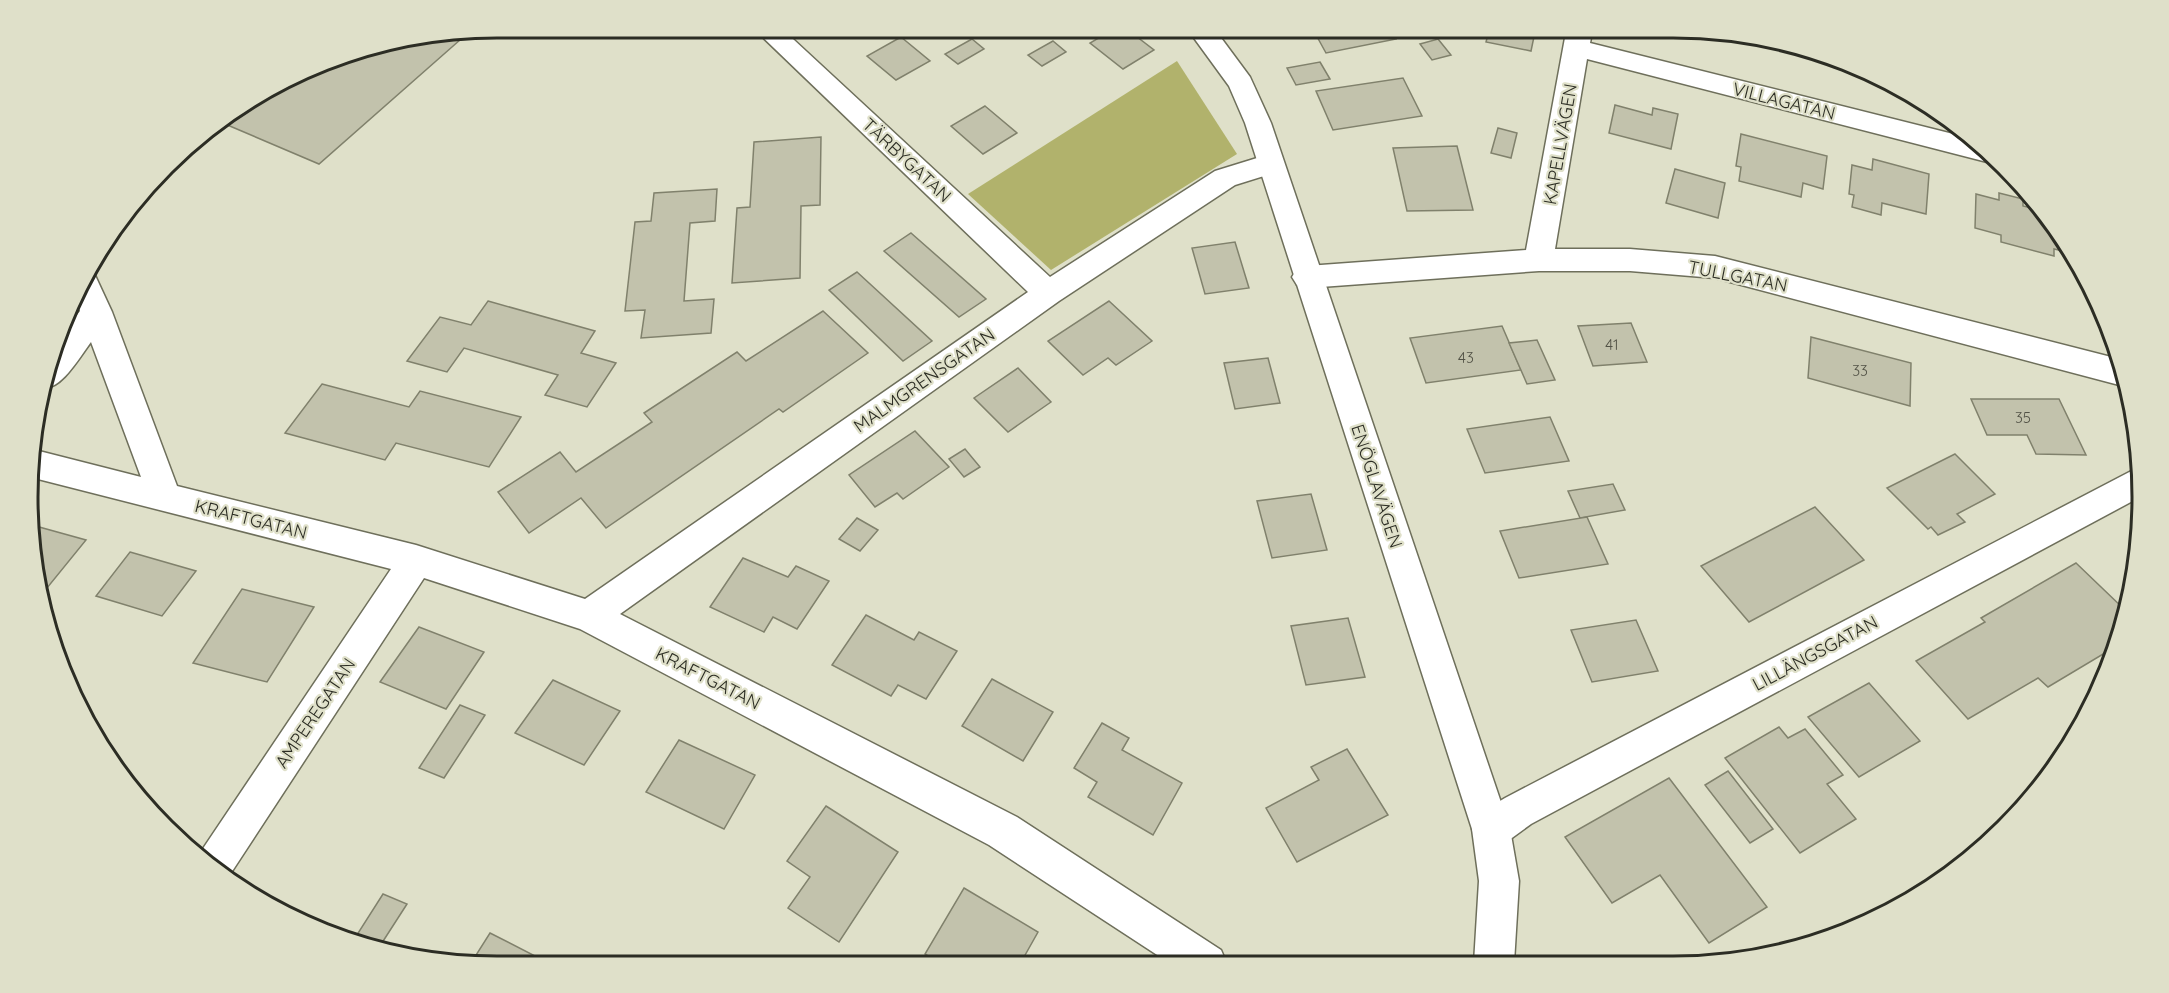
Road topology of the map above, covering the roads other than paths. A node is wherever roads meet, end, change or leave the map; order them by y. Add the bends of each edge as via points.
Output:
1 (777, 38) edge
2 (1207, 38) edge
3 (1578, 38) edge
4 (1971, 147) edge
5 (1270, 164) junction
6 (1539, 260) junction
7 (1307, 277) junction
8 (87, 289) edge
9 (1048, 293) junction
10 (97, 312) junction
11 (58, 362) edge
12 (2114, 371) edge
13 (38, 465) edge
14 (2132, 485) edge
15 (165, 498) junction
16 (416, 560) junction
17 (589, 616) junction
18 (1491, 829) junction
19 (217, 861) edge
20 (1195, 956) edge
21 (1494, 956) edge

1 - 9 street, TÄRBYGATAN
2 - 5 street, ENÖGLAVÄGEN via 1241,83
3 - 4 street, VILLAGATAN
3 - 6 street, KAPELLVÄGEN
5 - 7 street, ENÖGLAVÄGEN
5 - 9 street, MALMGRENSGATAN via 1225,178
6 - 7 street, TULLGATAN
6 - 12 street, TULLGATAN via 1630,260 1715,267
7 - 18 street, ENÖGLAVÄGEN
8 - 10 street
9 - 17 street, MALMGRENSGATAN
10 - 11 street
10 - 15 street
13 - 15 street, KRAFTGATAN
14 - 18 street, LILLÄNGSGATAN via 1518,811
15 - 16 street, KRAFTGATAN
16 - 17 street, KRAFTGATAN
16 - 19 street, AMPEREGATAN
17 - 20 street, KRAFTGATAN via 1003,831
18 - 21 street, ENÖGLAVÄGEN via 1499,881

